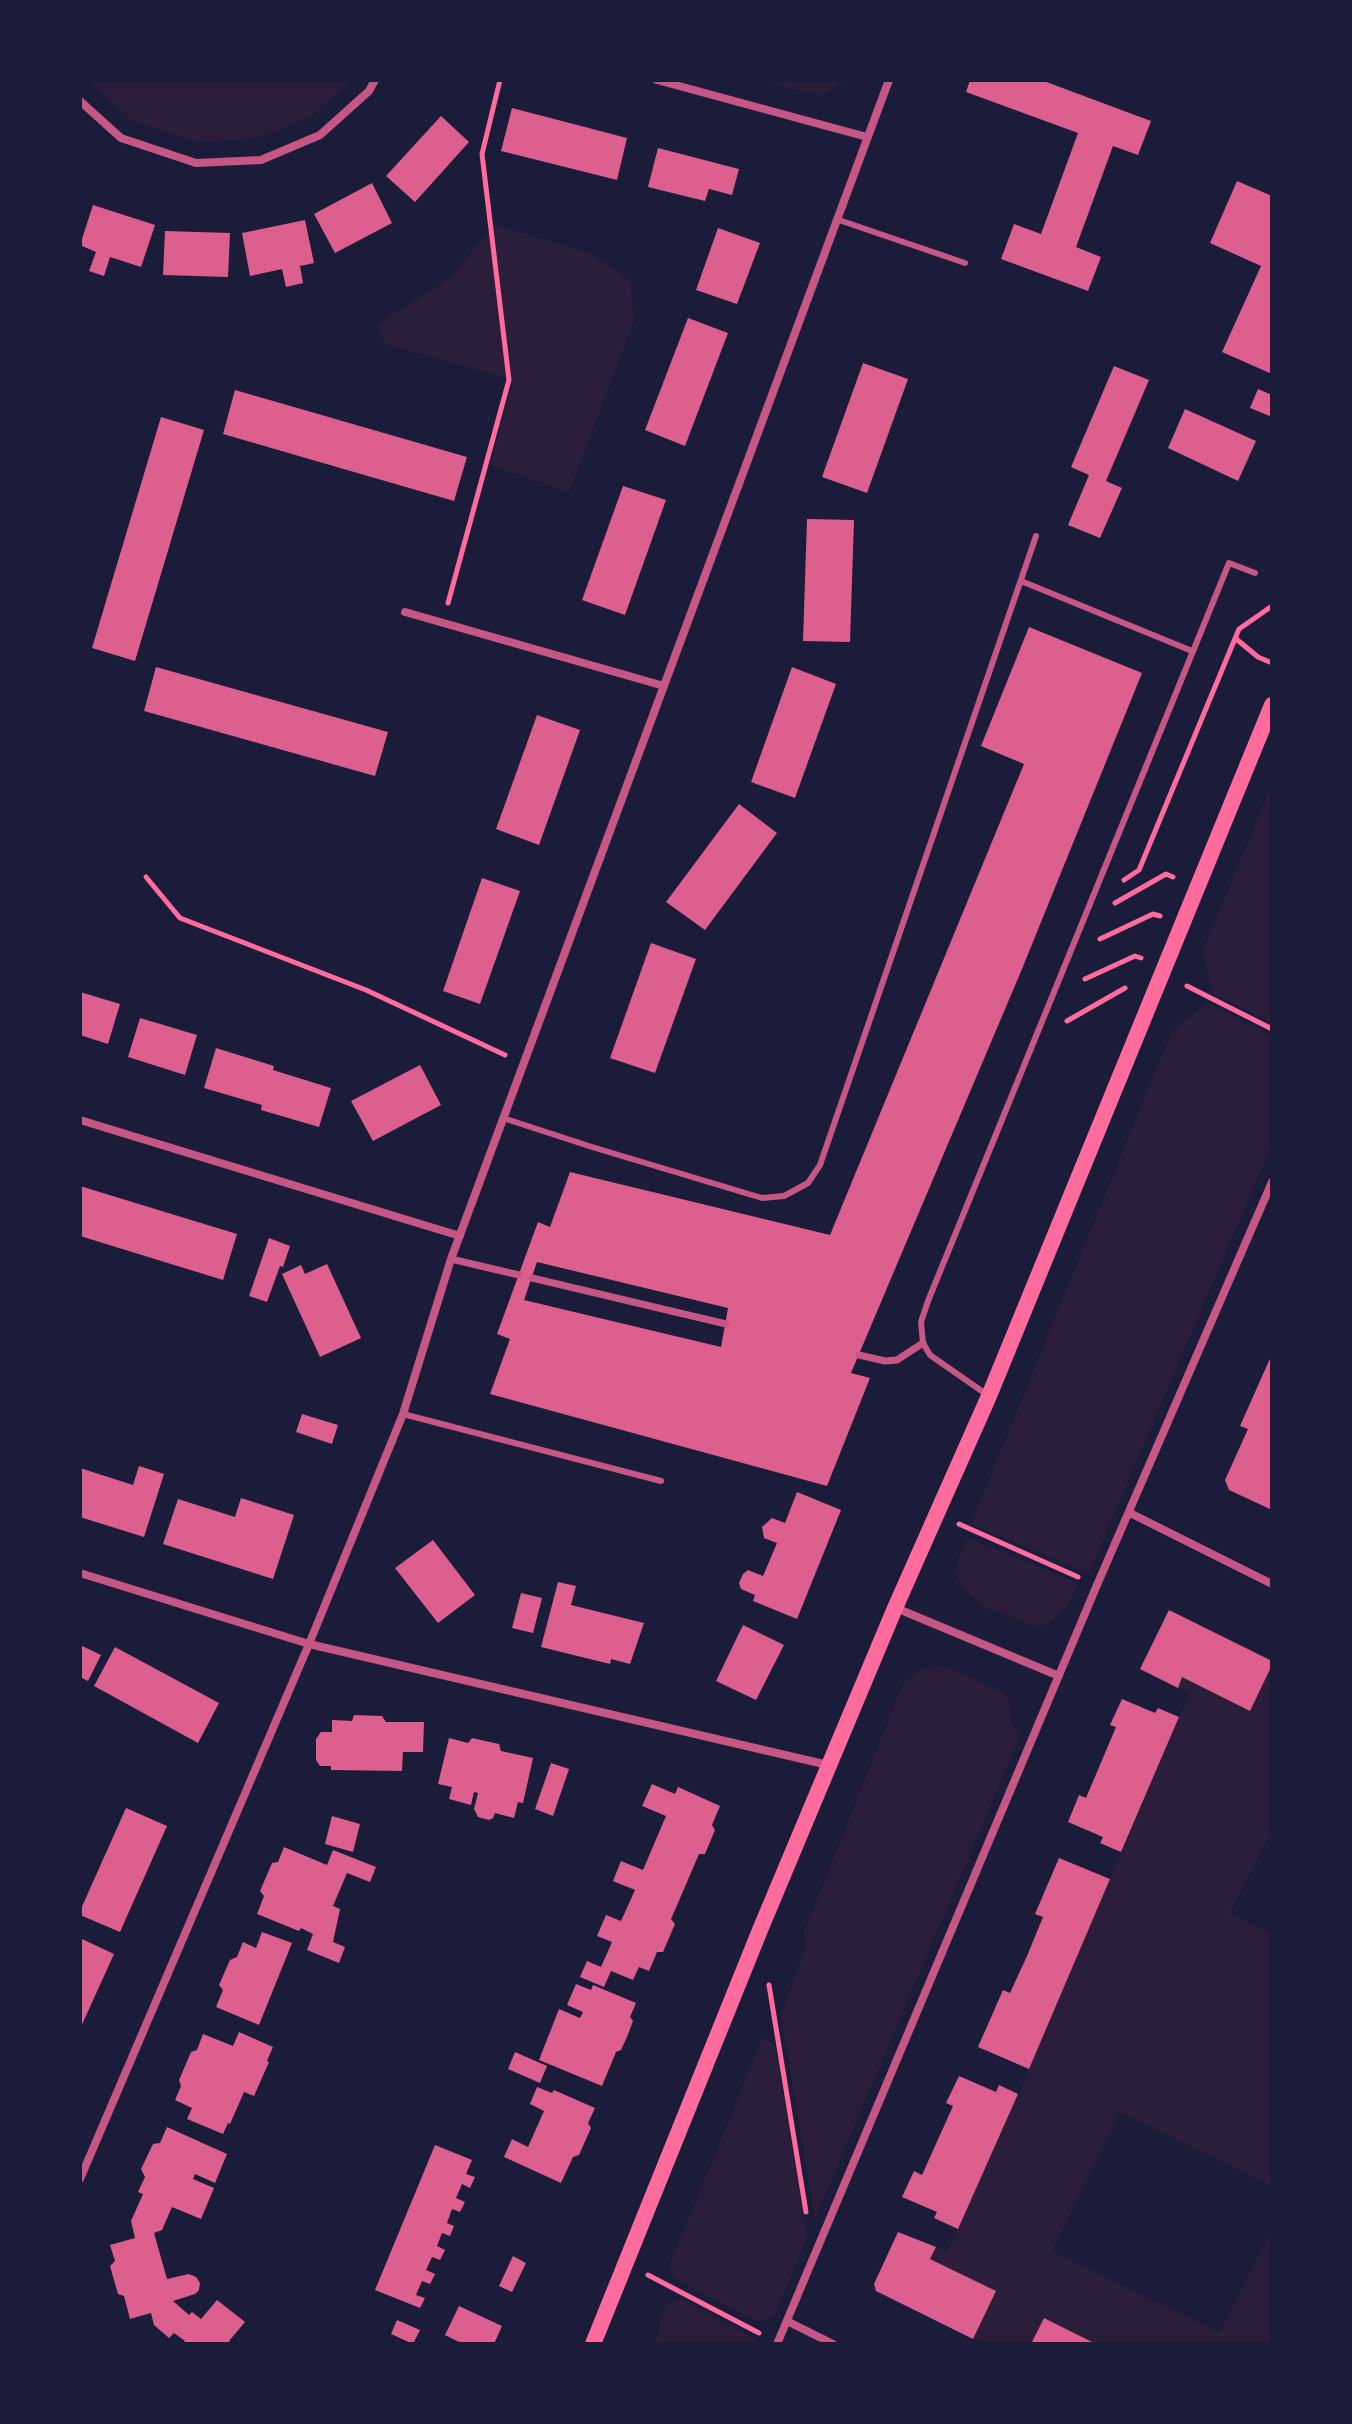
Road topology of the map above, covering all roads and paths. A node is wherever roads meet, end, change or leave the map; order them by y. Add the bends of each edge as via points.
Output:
1 (375, 80) edge
2 (500, 80) edge
3 (657, 80) edge
4 (889, 80) edge
5 (80, 101) edge
6 (867, 137) junction
7 (836, 219) junction
8 (965, 263) dead end
9 (1036, 536) dead end
10 (1255, 573) dead end
11 (1021, 581) junction
12 (1272, 606) edge
13 (405, 612) dead end
14 (443, 623) junction
15 (1235, 638) junction
16 (1192, 651) junction
17 (1272, 663) edge
18 (664, 686) junction
19 (1272, 705) edge
20 (146, 877) dead end
21 (1196, 887) junction
22 (1114, 903) junction
23 (1153, 914) dead end
24 (1109, 915) dead end
25 (1104, 928) dead end
26 (1135, 956) dead end
27 (1089, 966) dead end
28 (1161, 973) junction
29 (1152, 995) junction
30 (1072, 1007) dead end
31 (1066, 1021) junction
32 (1039, 1027) junction
33 (1272, 1029) edge
34 (524, 1064) junction
35 (503, 1118) junction
36 (80, 1120) edge
37 (1272, 1182) edge
38 (460, 1236) junction
39 (451, 1259) junction
40 (519, 1275) dead end
41 (532, 1278) dead end
42 (726, 1324) dead end
43 (923, 1343) junction
44 (859, 1355) dead end
45 (989, 1396) junction
46 (403, 1414) junction
47 (661, 1481) dead end
48 (936, 1513) junction
49 (1130, 1513) junction
50 (80, 1573) edge
51 (1272, 1584) edge
52 (1097, 1585) junction
53 (895, 1608) junction
54 (309, 1644) junction
55 (1059, 1676) junction
56 (828, 1765) junction
57 (767, 1976) dead end
58 (80, 2179) edge
59 (813, 2256) junction
60 (626, 2263) junction
61 (787, 2321) junction
62 (778, 2343) edge
63 (593, 2344) edge
64 (833, 2344) edge

1 - 5 street via 320,135 261,160 196,163 121,138
2 - 14 path via 482,154 509,380
3 - 6 street
4 - 6 street
6 - 7 street
7 - 8 lane
7 - 18 street
9 - 11 lane
10 - 16 lane via 1229,563
11 - 16 lane
11 - 35 lane via 820,1165 808,1183 784,1196 762,1198
12 - 15 path via 1239,629
13 - 14 street
14 - 18 street
15 - 17 path
15 - 22 path via 1139,870 1124,879
16 - 32 lane
18 - 34 street
19 - 21 main road
20 - 34 path via 180,918 366,990
21 - 22 path via 1166,874
21 - 28 main road
22 - 24 path
23 - 25 path via 1099,940
26 - 27 path via 1084,979
28 - 29 main road
28 - 33 path
29 - 31 path via 1128,987
29 - 45 main road
30 - 31 path
31 - 32 path
32 - 43 lane via 928,1301 921,1322
34 - 35 street
35 - 38 street
36 - 38 street
37 - 49 street
38 - 39 street
39 - 40 street
39 - 46 street
41 - 42 street
43 - 44 street via 897,1360
43 - 45 lane via 930,1355
45 - 48 main road
46 - 47 lane
46 - 54 street
48 - 52 path
48 - 53 main road
49 - 51 street
49 - 52 street
50 - 54 street
52 - 55 street
53 - 55 street
53 - 56 main road
54 - 56 street
54 - 58 street
55 - 59 street
56 - 60 main road
57 - 59 path
59 - 61 street
60 - 62 path
60 - 63 main road
61 - 62 street
61 - 64 street

